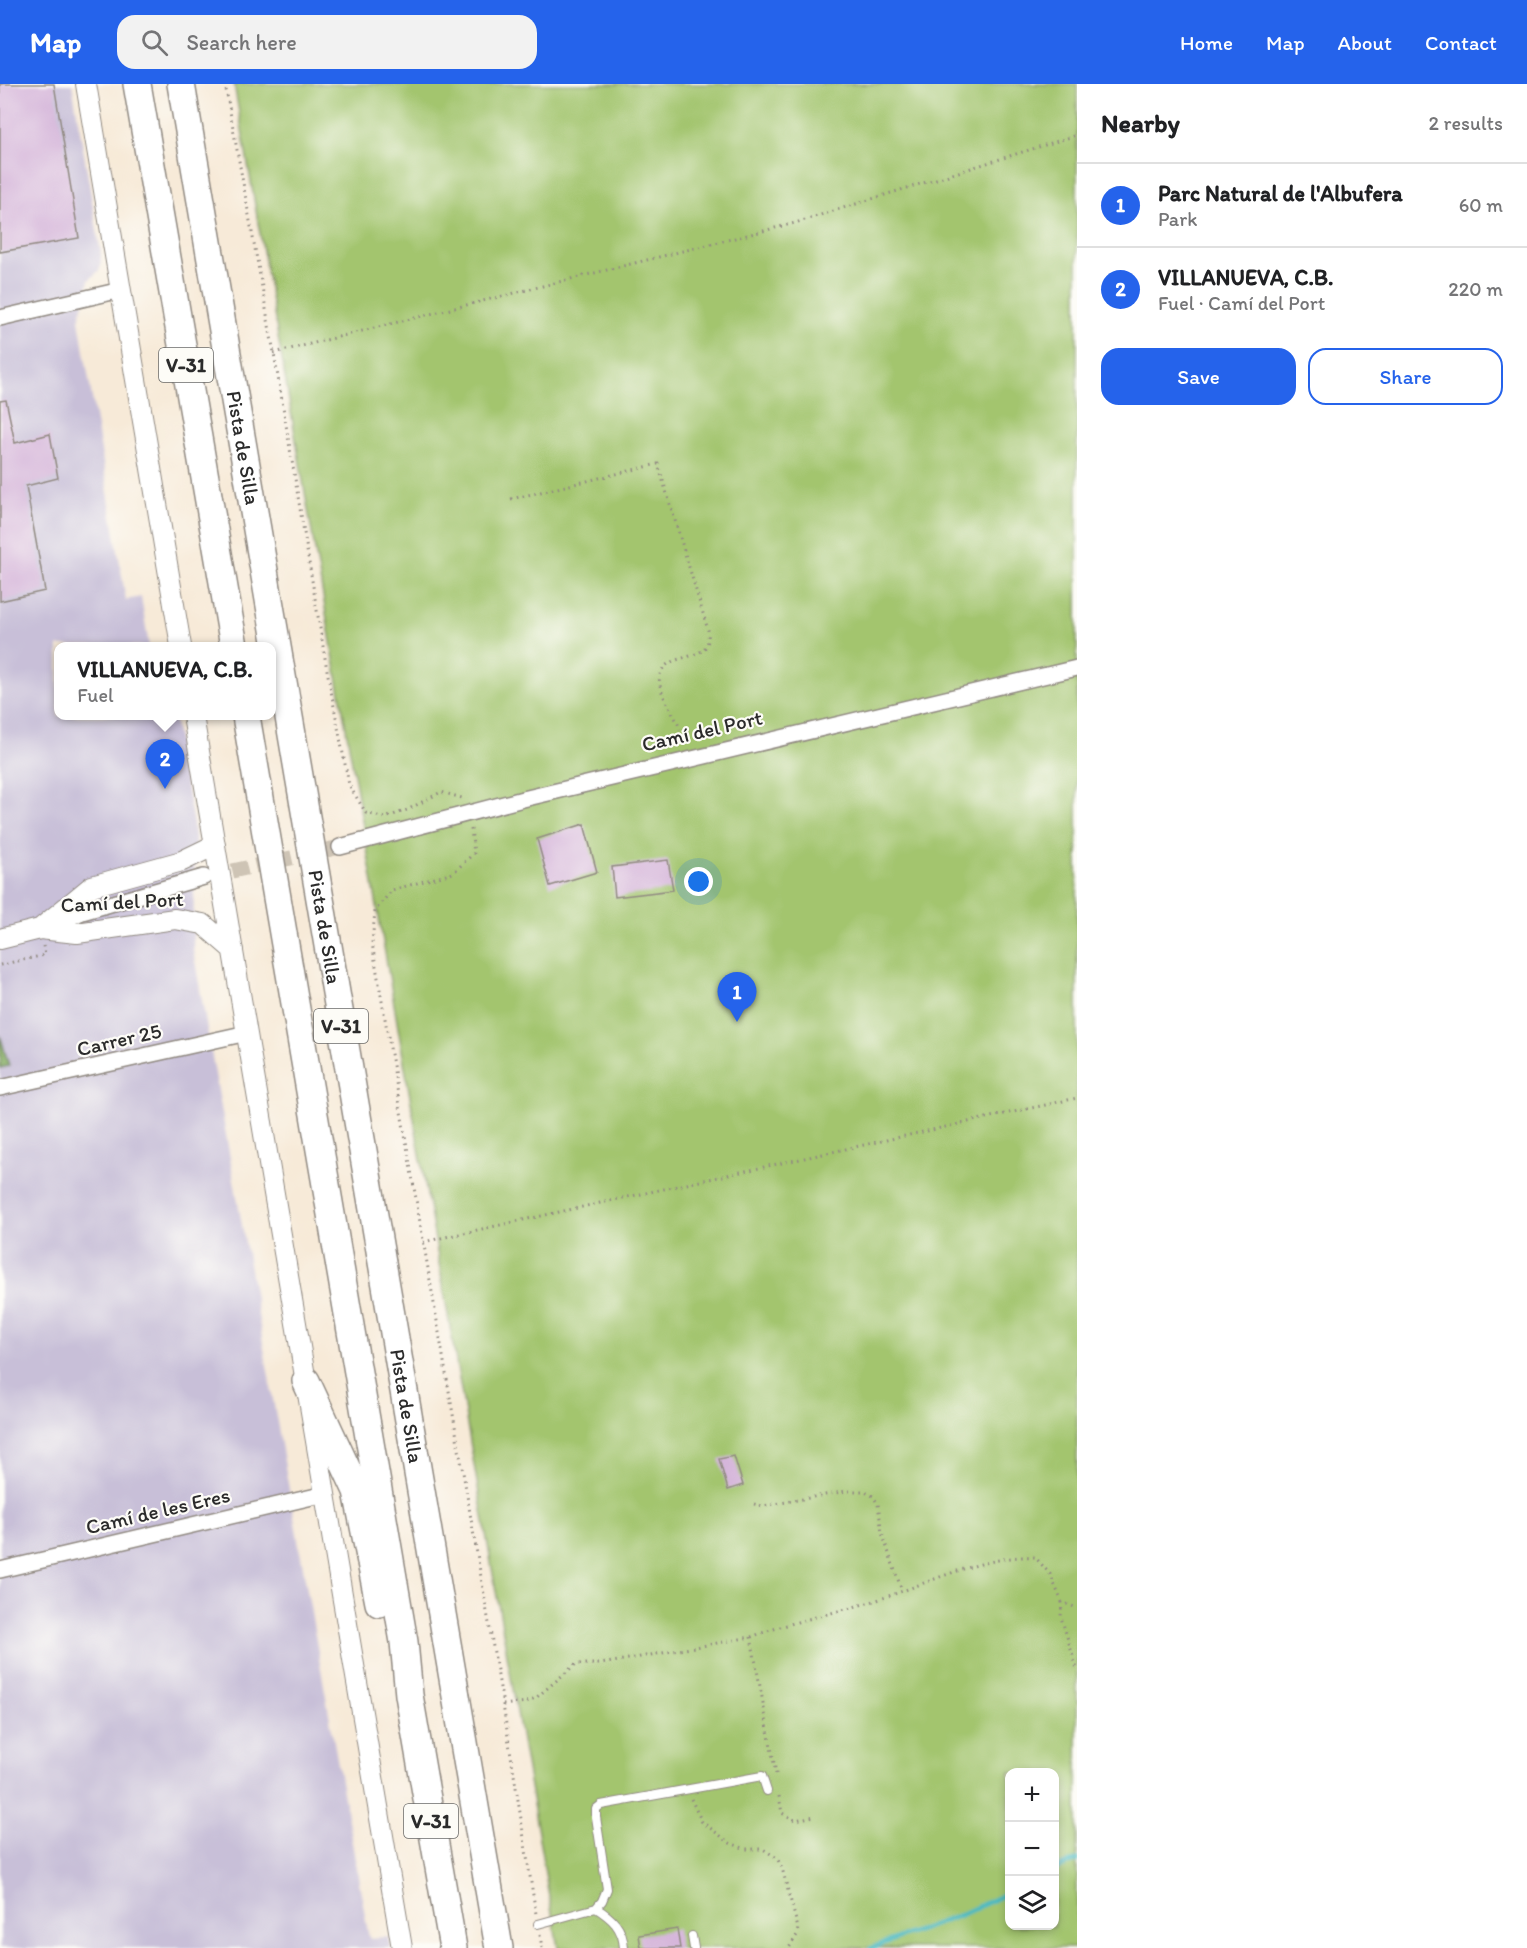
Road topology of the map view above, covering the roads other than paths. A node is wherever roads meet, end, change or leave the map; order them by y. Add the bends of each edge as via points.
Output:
1 (86, 84) edge
2 (137, 84) edge
3 (181, 84) edge
4 (121, 290) junction
5 (0, 318) edge
6 (181, 642) edge
7 (233, 642) edge
8 (1077, 668) edge
9 (194, 720) edge
10 (247, 720) edge
11 (215, 845) junction
12 (340, 848) tunnel mouth
13 (204, 877) tunnel mouth
14 (40, 929) junction
15 (0, 939) edge
16 (233, 950) junction
17 (247, 1033) junction
18 (0, 1088) edge
19 (306, 1381) junction
20 (325, 1494) junction
21 (0, 1570) edge
22 (409, 1695) junction
23 (767, 1791) dead end
24 (596, 1908) junction
25 (538, 1924) road end
26 (692, 1936) dead end
27 (402, 1948) edge
28 (453, 1948) edge
29 (499, 1948) edge
30 (624, 1948) edge
31 (694, 1948) edge

1 - 4 street
2 - 7 highway, Pista de Silla / V-31
3 - 29 highway, Pista de Silla / V-31
4 - 5 street
4 - 6 street
8 - 12 street, Camí del Port via 469,812
9 - 11 street
10 - 22 highway, Pista de Silla / V-31 via 400,1619
11 - 14 street, Camí del Port via 182,861 92,886
11 - 16 street
13 - 14 street, Camí del Port via 82,912
14 - 15 street, Camí del Port
14 - 16 street, Camí del Port via 76,933 175,919 203,924
16 - 17 street
17 - 18 street, Carrer 25
17 - 19 street
19 - 20 street
19 - 22 highway via 357,1491 387,1645
20 - 21 street, Camí de les Eres
20 - 27 street
22 - 28 highway, Pista de Silla / V-31
23 - 24 lane via 762,1776 610,1802 596,1809 608,1889
24 - 25 lane
24 - 30 lane via 618,1927
26 - 31 lane

